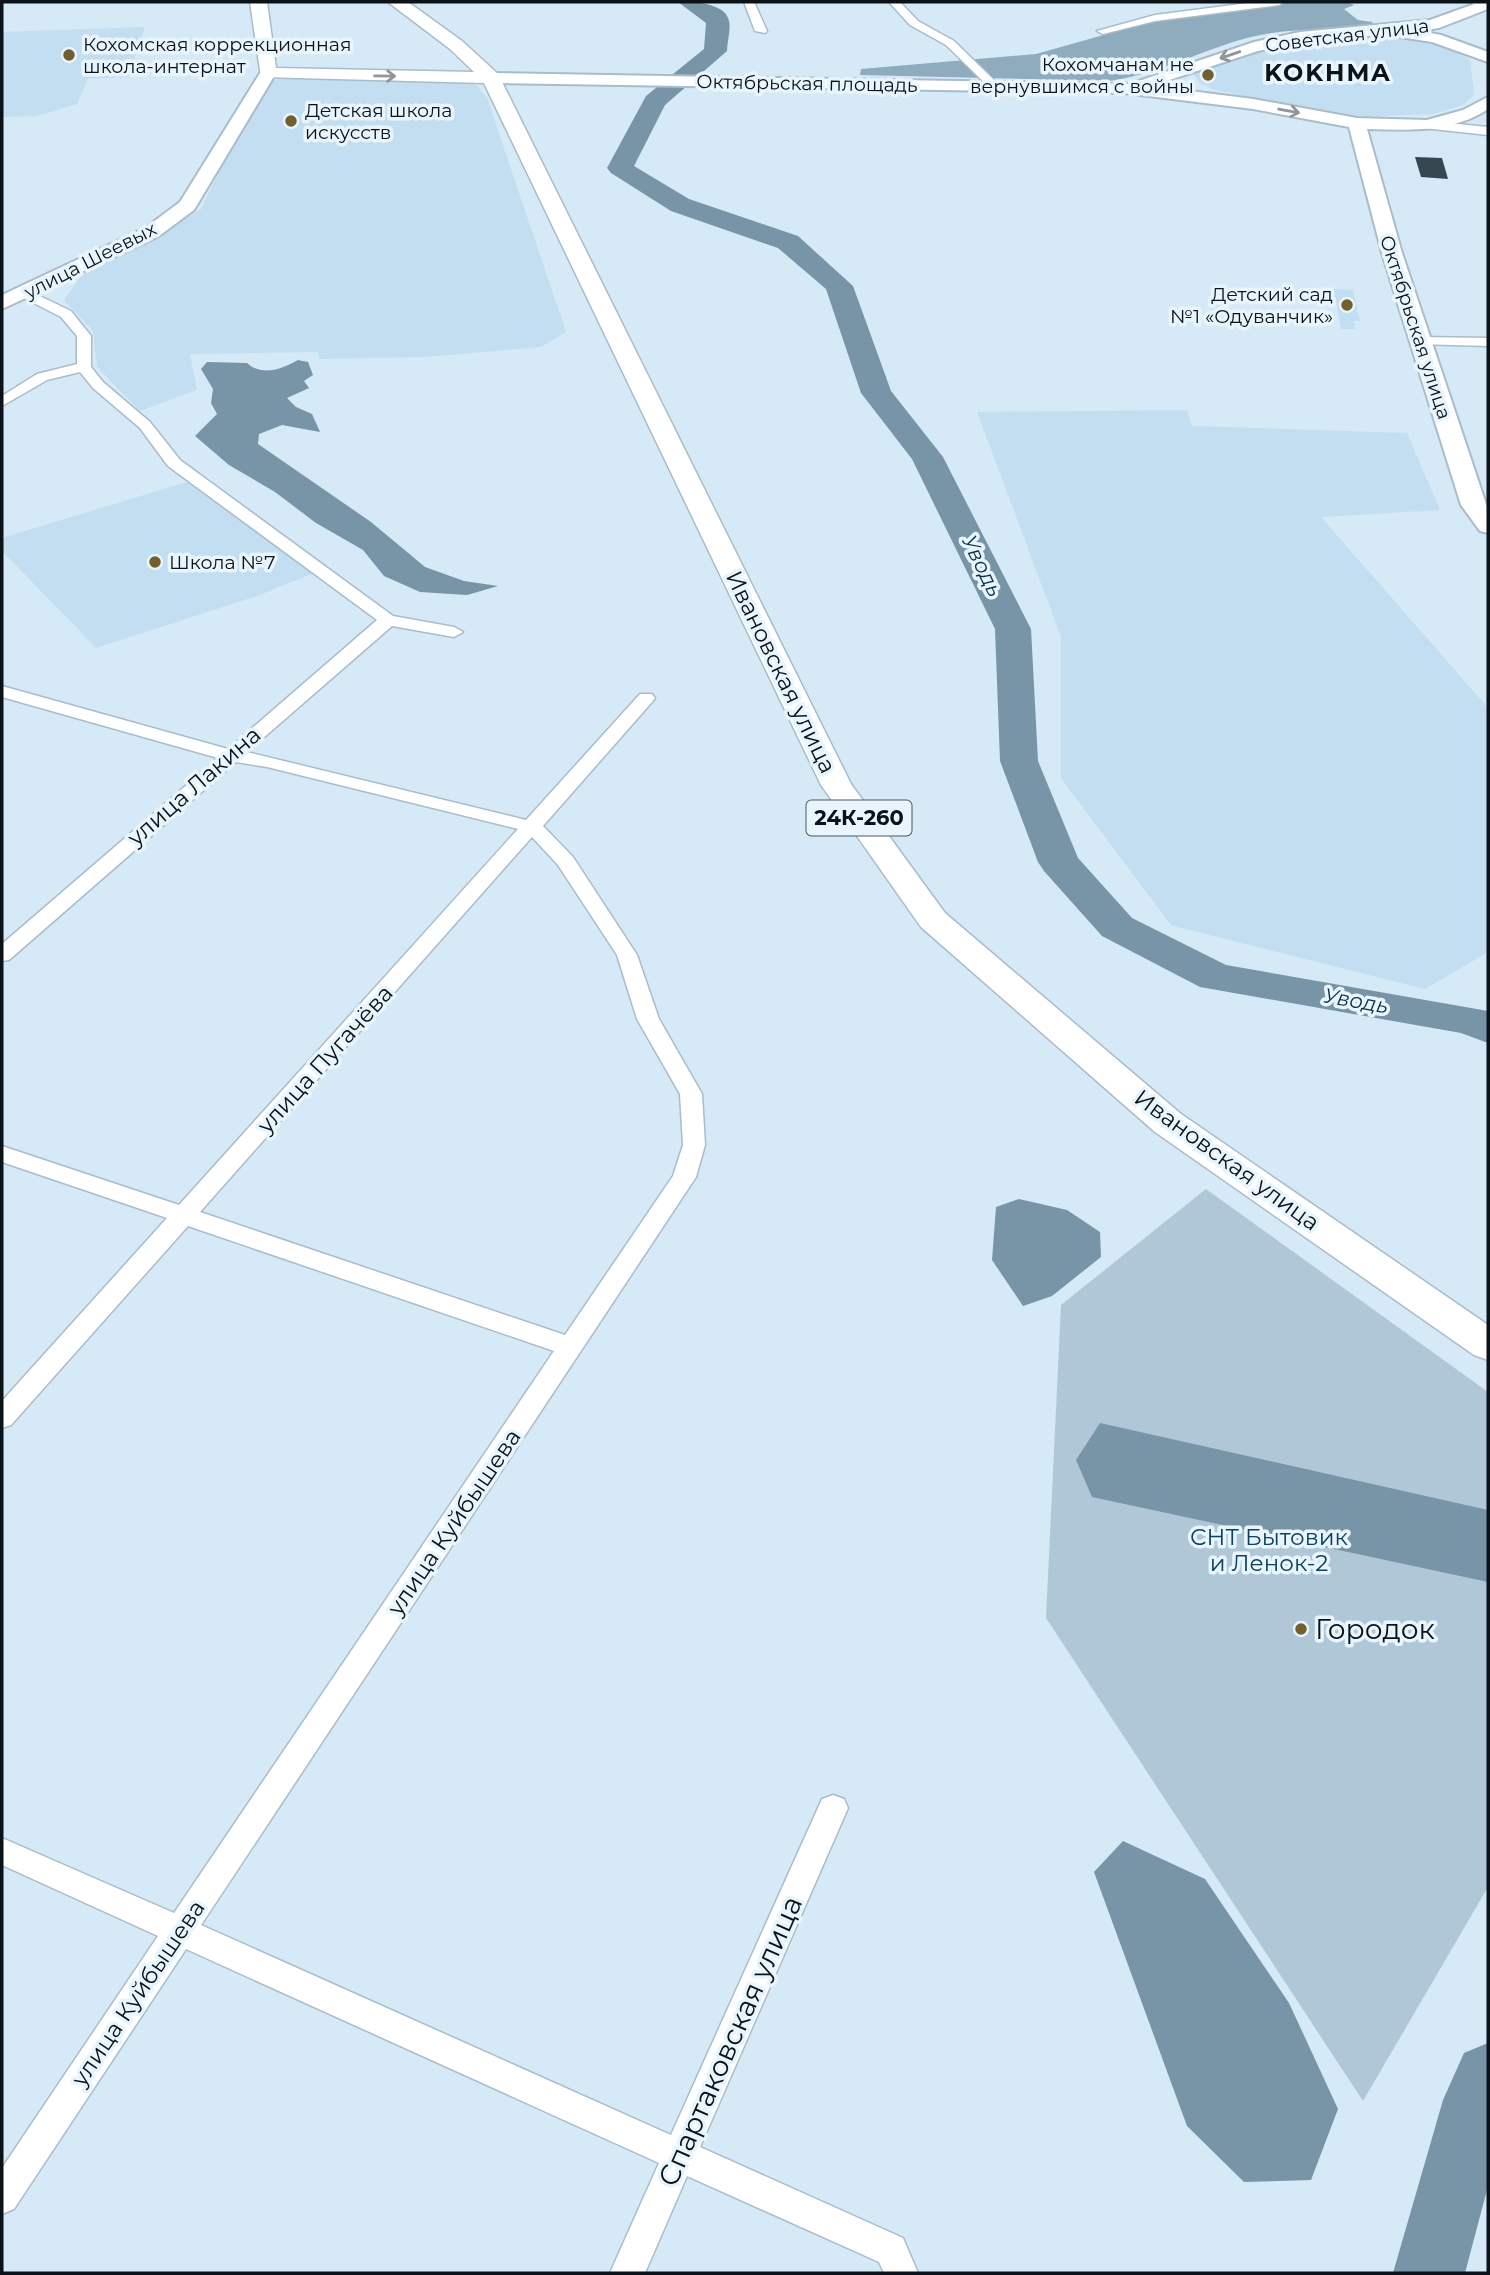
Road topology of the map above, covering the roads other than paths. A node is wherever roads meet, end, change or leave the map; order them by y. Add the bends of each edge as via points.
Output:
1 (258, 2) edge
2 (397, 2) edge
3 (749, 2) edge
4 (894, 2) edge
5 (1279, 2) edge
6 (1230, 5) edge
7 (1481, 7) edge
8 (1430, 19) junction
9 (761, 31) dead end
10 (1103, 31) dead end
11 (1369, 32) junction
12 (1487, 52) edge
13 (1199, 66) junction
14 (268, 73) junction
15 (491, 78) junction
16 (995, 87) junction
17 (1124, 88) junction
18 (1488, 102) edge
19 (1253, 104) junction
20 (1469, 114) junction
21 (1357, 123) junction
22 (1427, 125) junction
23 (1488, 129) edge
24 (25, 293) junction
25 (2, 303) edge
26 (1420, 341) junction
27 (1488, 342) edge
28 (84, 367) junction
29 (2, 402) edge
30 (1488, 527) edge
31 (388, 620) junction
32 (454, 632) dead end
33 (2, 691) edge
34 (646, 698) dead end
35 (230, 755) junction
36 (533, 827) junction
37 (2, 955) edge
38 (2, 1154) edge
39 (186, 1215) junction
40 (1488, 1345) edge
41 (570, 1347) junction
42 (2, 1419) edge
43 (833, 1808) dead end
44 (2, 1851) edge
45 (180, 1931) junction
46 (679, 2155) junction
47 (2, 2197) edge
48 (896, 2262) edge
49 (627, 2273) edge

1 - 14 main road
2 - 15 main road, Ивановская улица / 24К-260 via 456,45
3 - 9 street
4 - 16 street via 914,23 950,43
5 - 6 street, Советская улица
6 - 10 street, Советская улица
7 - 8 main road, Советская улица
8 - 11 main road, Советская улица
8 - 12 main road
11 - 12 main road via 1435,38
11 -> 13 main road, Советская улица via 1300,37
13 - 17 main road, Советская улица
13 - 19 main road via 1185,79 1191,84
14 -> 15 main road
14 - 24 main road, улица Шеевых via 187,206 152,232
15 - 16 main road, Октябрьская площадь
15 - 40 main road, Ивановская улица / 24К-260 via 836,785 933,920 1168,1124
16 - 17 main road, Октябрьская площадь
17 - 19 main road
18 - 20 main road
19 -> 21 main road
20 - 22 main road
20 - 23 street
21 - 22 main road
21 - 26 main road, Октябрьская улица
22 - 23 street
24 - 25 main road, улица Шеевых
24 - 28 street via 66,314 84,336
26 - 27 street
26 - 30 main road, Октябрьская улица via 1473,505
28 - 29 street via 42,377
28 - 31 street via 145,425 174,463
31 - 32 street
31 - 35 street, улица Лакина
33 - 35 street
34 - 36 street, улица Пугачёва
35 - 36 street
35 - 37 street, улица Лакина
36 - 39 street, улица Пугачёва
36 - 41 street, улица Куйбышева via 565,861 627,955 648,1018 691,1094 694,1145 684,1178
38 - 39 street
39 - 41 street
39 - 42 street, улица Пугачёва
41 - 45 street, улица Куйбышева
43 - 46 street, Спартаковская улица
44 - 45 street
45 - 46 street
45 - 47 street, улица Куйбышева
46 - 48 street
46 - 49 street, Спартаковская улица

